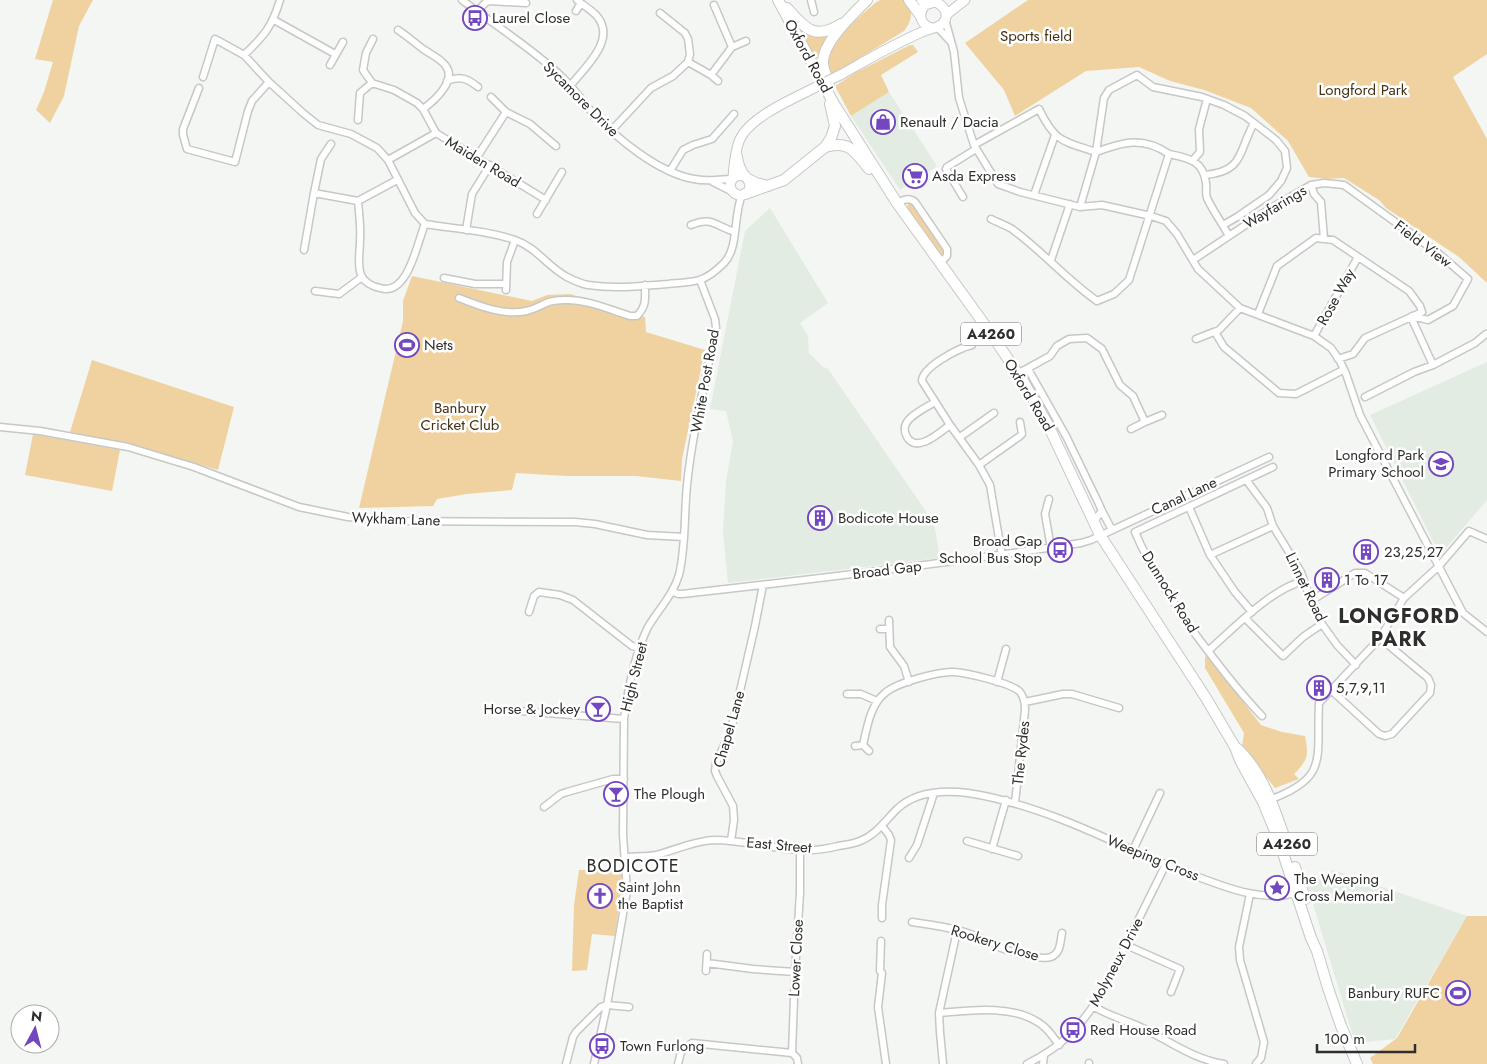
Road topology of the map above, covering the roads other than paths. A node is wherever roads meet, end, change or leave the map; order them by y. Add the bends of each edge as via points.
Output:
1 (280, 0) edge
2 (462, 0) edge
3 (779, 0) edge
4 (811, 0) edge
5 (868, 0) edge
6 (909, 0) edge
7 (963, 0) edge
8 (579, 2) edge
9 (931, 2) edge
10 (526, 3) dead end
11 (714, 5) dead end
12 (576, 11) dead end
13 (478, 12) junction
14 (814, 12) dead end
15 (660, 14) dead end
16 (946, 17) junction
17 (921, 18) junction
18 (274, 20) junction
19 (847, 21) junction
20 (935, 27) junction
21 (398, 30) dead end
22 (373, 39) dead end
23 (904, 40) junction
24 (746, 41) dead end
25 (343, 42) dead end
26 (950, 42) junction
27 (732, 47) junction
28 (336, 54) junction
29 (244, 55) junction
30 (688, 62) junction
31 (330, 65) dead end
32 (711, 75) junction
33 (202, 78) dead end
34 (447, 81) junction
35 (718, 81) dead end
36 (269, 82) junction
37 (372, 83) junction
38 (571, 86) junction
39 (825, 86) junction
40 (478, 87) dead end
41 (199, 88) dead end
42 (491, 97) dead end
43 (1207, 99) junction
44 (834, 104) junction
45 (423, 109) junction
46 (506, 112) junction
47 (734, 114) dead end
48 (358, 120) dead end
49 (1254, 123) junction
50 (611, 131) junction
51 (436, 133) junction
52 (1055, 136) junction
53 (331, 144) dead end
54 (556, 146) dead end
55 (975, 147) junction
56 (825, 148) junction
57 (737, 150) junction
58 (1096, 152) junction
59 (1169, 154) junction
60 (477, 158) junction
61 (388, 160) junction
62 (1194, 160) junction
63 (490, 165) junction
64 (670, 171) junction
65 (562, 172) dead end
66 (1204, 175) junction
67 (733, 178) junction
68 (747, 178) junction
69 (397, 180) junction
70 (709, 181) junction
71 (1311, 185) junction
72 (769, 186) junction
73 (887, 188) junction
74 (732, 191) junction
75 (314, 193) junction
76 (744, 194) junction
77 (1034, 195) junction
78 (963, 196) dead end
79 (546, 200) junction
80 (358, 201) junction
81 (897, 203) junction
82 (1070, 204) junction
83 (1080, 207) junction
84 (736, 212) junction
85 (537, 214) dead end
86 (1151, 216) junction
87 (991, 219) dead end
88 (425, 224) junction
89 (691, 225) dead end
90 (1223, 225) junction
91 (466, 230) junction
92 (735, 232) junction
93 (1229, 236) junction
94 (1324, 239) junction
95 (515, 240) junction
96 (304, 250) dead end
97 (1358, 258) junction
98 (1050, 260) junction
99 (1192, 260) junction
100 (940, 263) junction
101 (362, 276) junction
102 (444, 278) dead end
103 (700, 280) junction
104 (645, 285) junction
105 (315, 291) dead end
106 (459, 298) dead end
107 (1240, 308) junction
108 (1258, 314) junction
109 (1412, 317) junction
110 (1215, 332) junction
111 (1486, 334) dead end
112 (1314, 336) junction
113 (1196, 339) dead end
114 (972, 345) dead end
115 (1338, 359) junction
116 (1433, 364) junction
117 (1028, 368) junction
118 (1343, 370) junction
119 (1017, 374) junction
120 (1365, 397) dead end
121 (935, 402) junction
122 (994, 412) dead end
123 (1162, 415) dead end
124 (1020, 422) dead end
125 (1145, 422) junction
126 (950, 426) junction
127 (0, 427) edge
128 (1131, 429) dead end
129 (960, 438) junction
130 (1269, 457) dead end
131 (979, 465) junction
132 (1274, 467) dead end
133 (1247, 480) junction
134 (1050, 499) dead end
135 (1189, 507) junction
136 (1102, 511) junction
137 (1093, 522) junction
138 (1273, 526) junction
139 (1112, 530) junction
140 (1100, 535) junction
141 (684, 537) junction
142 (1487, 539) edge
143 (1051, 548) junction
144 (1210, 555) junction
145 (1002, 556) junction
146 (1438, 566) junction
147 (1304, 581) junction
148 (763, 585) junction
149 (672, 591) junction
150 (1404, 598) junction
151 (1311, 601) junction
152 (529, 612) dead end
153 (1252, 612) junction
154 (1245, 618) junction
155 (889, 620) dead end
156 (1322, 624) junction
157 (880, 629) dead end
158 (889, 629) junction
159 (1486, 630) edge
160 (1380, 638) junction
161 (639, 648) junction
162 (1006, 649) dead end
163 (1208, 651) junction
164 (1356, 665) junction
165 (909, 682) junction
166 (997, 682) junction
167 (1331, 690) junction
168 (847, 694) dead end
169 (877, 701) junction
170 (1025, 702) junction
171 (1119, 708) dead end
172 (520, 711) dead end
173 (1262, 716) dead end
174 (624, 719) junction
175 (855, 746) dead end
176 (863, 746) junction
177 (869, 750) dead end
178 (624, 779) junction
179 (934, 793) junction
180 (1160, 793) dead end
181 (1006, 800) junction
182 (1267, 801) junction
183 (1014, 803) junction
184 (544, 807) dead end
185 (882, 826) junction
186 (731, 841) junction
187 (967, 841) dead end
188 (992, 848) junction
189 (800, 850) junction
190 (1133, 850) junction
191 (626, 856) junction
192 (1018, 856) dead end
193 (909, 858) dead end
194 (1166, 864) junction
195 (1300, 892) junction
196 (1250, 894) junction
197 (882, 918) dead end
198 (912, 922) dead end
199 (957, 930) junction
200 (1062, 934) dead end
201 (881, 941) dead end
202 (1126, 945) junction
203 (707, 954) dead end
204 (706, 962) junction
205 (706, 970) dead end
206 (795, 972) junction
207 (1171, 992) dead end
208 (607, 1005) junction
209 (1093, 1006) junction
210 (629, 1007) dead end
211 (940, 1013) junction
212 (1059, 1045) junction
213 (792, 1053) junction
214 (1044, 1055) junction
215 (566, 1064) edge
216 (594, 1064) edge
217 (678, 1064) edge
218 (798, 1064) edge
219 (886, 1064) edge
220 (943, 1064) edge
221 (1027, 1064) edge
222 (1043, 1064) edge
223 (1224, 1064) edge
224 (1256, 1064) edge
225 (1357, 1064) edge

1 - 18 street
2 - 13 street, Sycamore Drive
3 - 19 main road via 805,28 816,32 827,31
3 - 39 main road, Oxford Road / A4260
4 - 14 street
5 - 19 main road
6 - 17 main road
7 - 9 street
7 - 16 street
8 - 12 street
8 - 38 street via 596,14 604,33 601,46
9 - 16 street via 944,8
9 - 17 street via 925,5
10 - 13 street via 489,1
11 - 27 street
13 - 38 street, Sycamore Drive
15 - 30 street via 685,33 690,54
16 - 20 street
16 - 26 street
17 - 20 street via 926,25
17 - 23 street
18 - 28 street
18 - 29 street via 263,37
19 - 44 main road via 829,43 824,55
20 - 23 street
20 - 26 street
21 - 34 street via 445,65
22 - 37 street via 363,63 363,70
23 - 57 street, bridge via 753,123 740,138
24 - 27 street
25 - 28 street
26 - 55 street via 959,98
27 - 32 street
28 - 31 street
29 - 33 street via 215,39
29 - 36 street
30 - 32 street
30 - 50 street via 673,76 651,88
32 - 35 street
34 - 40 street via 463,78
34 - 45 street
36 - 41 street via 252,101 235,162 187,149 183,129
36 - 61 street via 318,125 351,134 377,148
37 - 45 street, Maiden Road via 394,90
37 - 48 street via 360,93
38 - 50 street, Sycamore Drive
39 - 44 main road, Oxford Road / A4260
39 - 56 main road via 835,126
42 - 46 street
43 - 49 street via 1246,116
43 - 58 street via 1153,87 1137,75 1127,79 1109,90 1104,98
43 - 62 street via 1199,129 1200,152
44 - 73 main road, Oxford Road / A4260
45 - 51 street, Maiden Road
46 - 54 street via 530,124
46 - 60 street
47 - 64 street via 712,139 683,150
49 - 66 street via 1235,162 1225,172
49 - 90 street via 1285,151 1287,168 1269,195
50 - 64 street, Sycamore Drive via 640,154
51 - 60 street, Maiden Road
51 - 61 street
52 - 55 street via 1039,109
52 - 58 street
52 - 77 street
53 - 75 street via 321,159
55 - 77 street via 998,184
55 - 78 street via 946,170
56 - 72 main road via 791,175
56 - 73 main road via 837,144 851,148
57 - 67 street
57 - 68 street via 740,167
58 - 59 street via 1120,143 1139,142
58 - 83 street
59 - 62 street
59 - 86 street
60 - 63 street, Maiden Road
61 - 69 street
62 - 66 street
63 - 79 street, Maiden Road
63 - 91 street via 472,194
64 - 70 street, Sycamore Drive
65 - 79 street
66 - 90 street via 1206,196
67 - 68 street via 738,175
67 - 70 street, Sycamore Drive
67 - 74 street
68 - 72 main road
68 - 76 street via 750,186
69 - 80 street
69 - 88 street via 415,213
70 - 74 street, Sycamore Drive
71 - 93 street, Wayfarings
71 - 94 street, Wayfarings via 1320,202
71 - 109 street, Field View via 1344,185 1468,279 1453,306 1428,320
72 - 76 main road
73 - 81 main road, Oxford Road / A4260
74 - 76 street via 737,195
74 - 84 street
75 - 80 street
75 - 96 street
76 - 84 street
77 - 82 street
79 - 85 street
80 - 101 street
81 - 100 main road, Oxford Road / A4260
81 - 100 street via 906,199 915,202 947,249 947,256
82 - 83 street
82 - 98 street
83 - 86 street via 1102,206
84 - 92 street
86 - 98 street via 1129,280 1114,294 1097,301
86 - 99 street via 1166,221
87 - 98 street via 1010,228
88 - 91 street
88 - 101 street via 400,284 389,289 379,288
89 - 92 street via 707,220
90 - 93 street
91 - 95 street
92 - 103 street via 730,255 709,276
93 - 99 street, Wayfarings
94 - 97 street via 1333,240
94 - 108 street via 1316,238 1277,266
95 - 102 street via 506,262 505,287
95 - 104 street via 530,247 554,269 587,285
97 - 109 street via 1409,291 1422,312
97 - 112 street, Rose Way
99 - 107 street
100 - 119 main road, Oxford Road / A4260
101 - 105 street via 339,294
103 - 104 street
103 - 141 street, White Post Road via 716,328 691,455
104 - 106 street via 645,302 637,316 581,300 551,300 531,310 517,312 479,306
107 - 108 street
107 - 110 street
108 - 112 street
109 - 115 street via 1365,338 1353,354
109 - 116 street
110 - 113 street
110 - 118 street via 1224,347 1279,393 1296,394
111 - 116 street
112 - 115 street via 1331,348
114 - 121 street via 962,347 924,372 924,384
115 - 118 street
116 - 120 street
117 - 119 street
117 - 125 street via 1050,356 1057,346 1069,339 1087,338 1102,349 1120,385 1132,396
117 - 136 street
118 - 146 street via 1360,415
119 - 137 main road, Oxford Road / A4260 via 1048,425
121 - 126 street
121 - 126 street via 908,420 905,428 907,438 911,442 926,442
122 - 129 street
123 - 125 street
124 - 131 street via 1022,434
125 - 128 street
126 - 129 street
127 - 141 street, Wykham Lane via 128,447 194,467 299,507 348,517 383,521 575,522 647,535
129 - 131 street
130 - 139 street, Canal Lane
131 - 145 street via 992,491
132 - 133 street
133 - 135 street
133 - 138 street, Linnet Road via 1267,508
134 - 143 street via 1045,514
135 - 144 street
135 - 163 street, Dunnock Road via 1135,532 1168,594
136 - 137 street
136 - 139 street
137 - 140 main road, Oxford Road / A4260
138 - 144 street
138 - 147 street, Linnet Road via 1302,572
139 - 140 street, Canal Lane
140 - 143 street, Broad Gap via 1081,543
140 - 182 main road, Oxford Road / A4260 via 1235,747 1248,759
141 - 149 street, High Street via 682,562
142 - 146 street via 1469,531
143 - 145 street, Broad Gap
144 - 153 street
145 - 148 street, Broad Gap
146 - 150 street
146 - 159 street via 1463,613
147 - 151 street, Linnet Road
147 - 153 street, Dunnock Road via 1278,591
148 - 149 street, Broad Gap via 682,594
148 - 186 street, Chapel Lane via 731,730 716,763 715,771 733,806
149 - 161 street, High Street
150 - 151 street via 1359,572
150 - 160 street
151 - 156 street, Linnet Road
152 - 161 street via 534,596 539,592 566,597
153 - 154 street, Dunnock Road
154 - 156 street via 1283,656
154 - 163 street, Dunnock Road
155 - 158 street
156 - 164 street, Linnet Road
157 - 158 street
158 - 165 street via 890,647 904,666
160 - 164 street
160 - 167 street via 1428,678 1431,685 1430,693 1392,734 1379,734
161 - 174 street, High Street
162 - 166 street
163 - 173 street, Dunnock Road
164 - 167 street
165 - 166 street, The Rydes via 954,672
165 - 169 street, The Rydes via 891,689
166 - 170 street, The Rydes via 1016,689
167 - 182 street via 1319,703 1315,768 1307,781
168 - 169 street via 861,694
169 - 176 street
170 - 171 street, The Rydes via 1072,694
170 - 183 street, The Rydes
172 - 174 street
174 - 178 street, High Street
175 - 176 street
176 - 177 street
178 - 184 street via 613,779 561,794
178 - 191 street, High Street
179 - 181 street, East Street via 966,793
179 - 185 street, East Street via 908,801
179 - 193 street via 917,845
180 - 190 street
181 - 183 street, Weeping Cross
181 - 188 street
182 - 195 main road, Oxford Road / A4260
183 - 190 street, Weeping Cross
185 - 189 street, East Street via 858,842
185 - 197 street via 890,840
186 - 189 street, East Street
186 - 191 street, East Street via 701,842 654,856
187 - 188 street
188 - 192 street
189 - 206 street, Lower Close
190 - 194 street, Weeping Cross
191 - 208 street, High Street via 627,891
194 - 196 street, Weeping Cross
194 - 202 street, Molyneux Drive
195 - 196 street, Weeping Cross via 1281,897
195 - 225 main road, Oxford Road / A4260 via 1316,937 1328,988
196 - 224 street via 1239,948 1264,1042 1264,1050
198 - 199 street, Rookery Close
199 - 200 street, Rookery Close via 1007,950 1046,958 1059,950
199 - 211 street
201 - 219 street via 878,1007
202 - 207 street via 1180,969
202 - 209 street, Molyneux Drive
203 - 204 street
204 - 205 street
204 - 206 street
206 - 213 street, Lower Close
208 - 210 street
208 - 215 street via 576,1032
208 - 216 street, High Street
209 - 212 street, Molyneux Drive via 1072,1034
209 - 223 street via 1196,1057
211 - 212 street via 984,1009 1017,1015 1040,1023
211 - 220 street
212 - 214 street, Molyneux Drive
213 - 217 street via 692,1043 681,1052
213 - 218 street
214 - 221 street, Molyneux Drive
214 - 222 street

